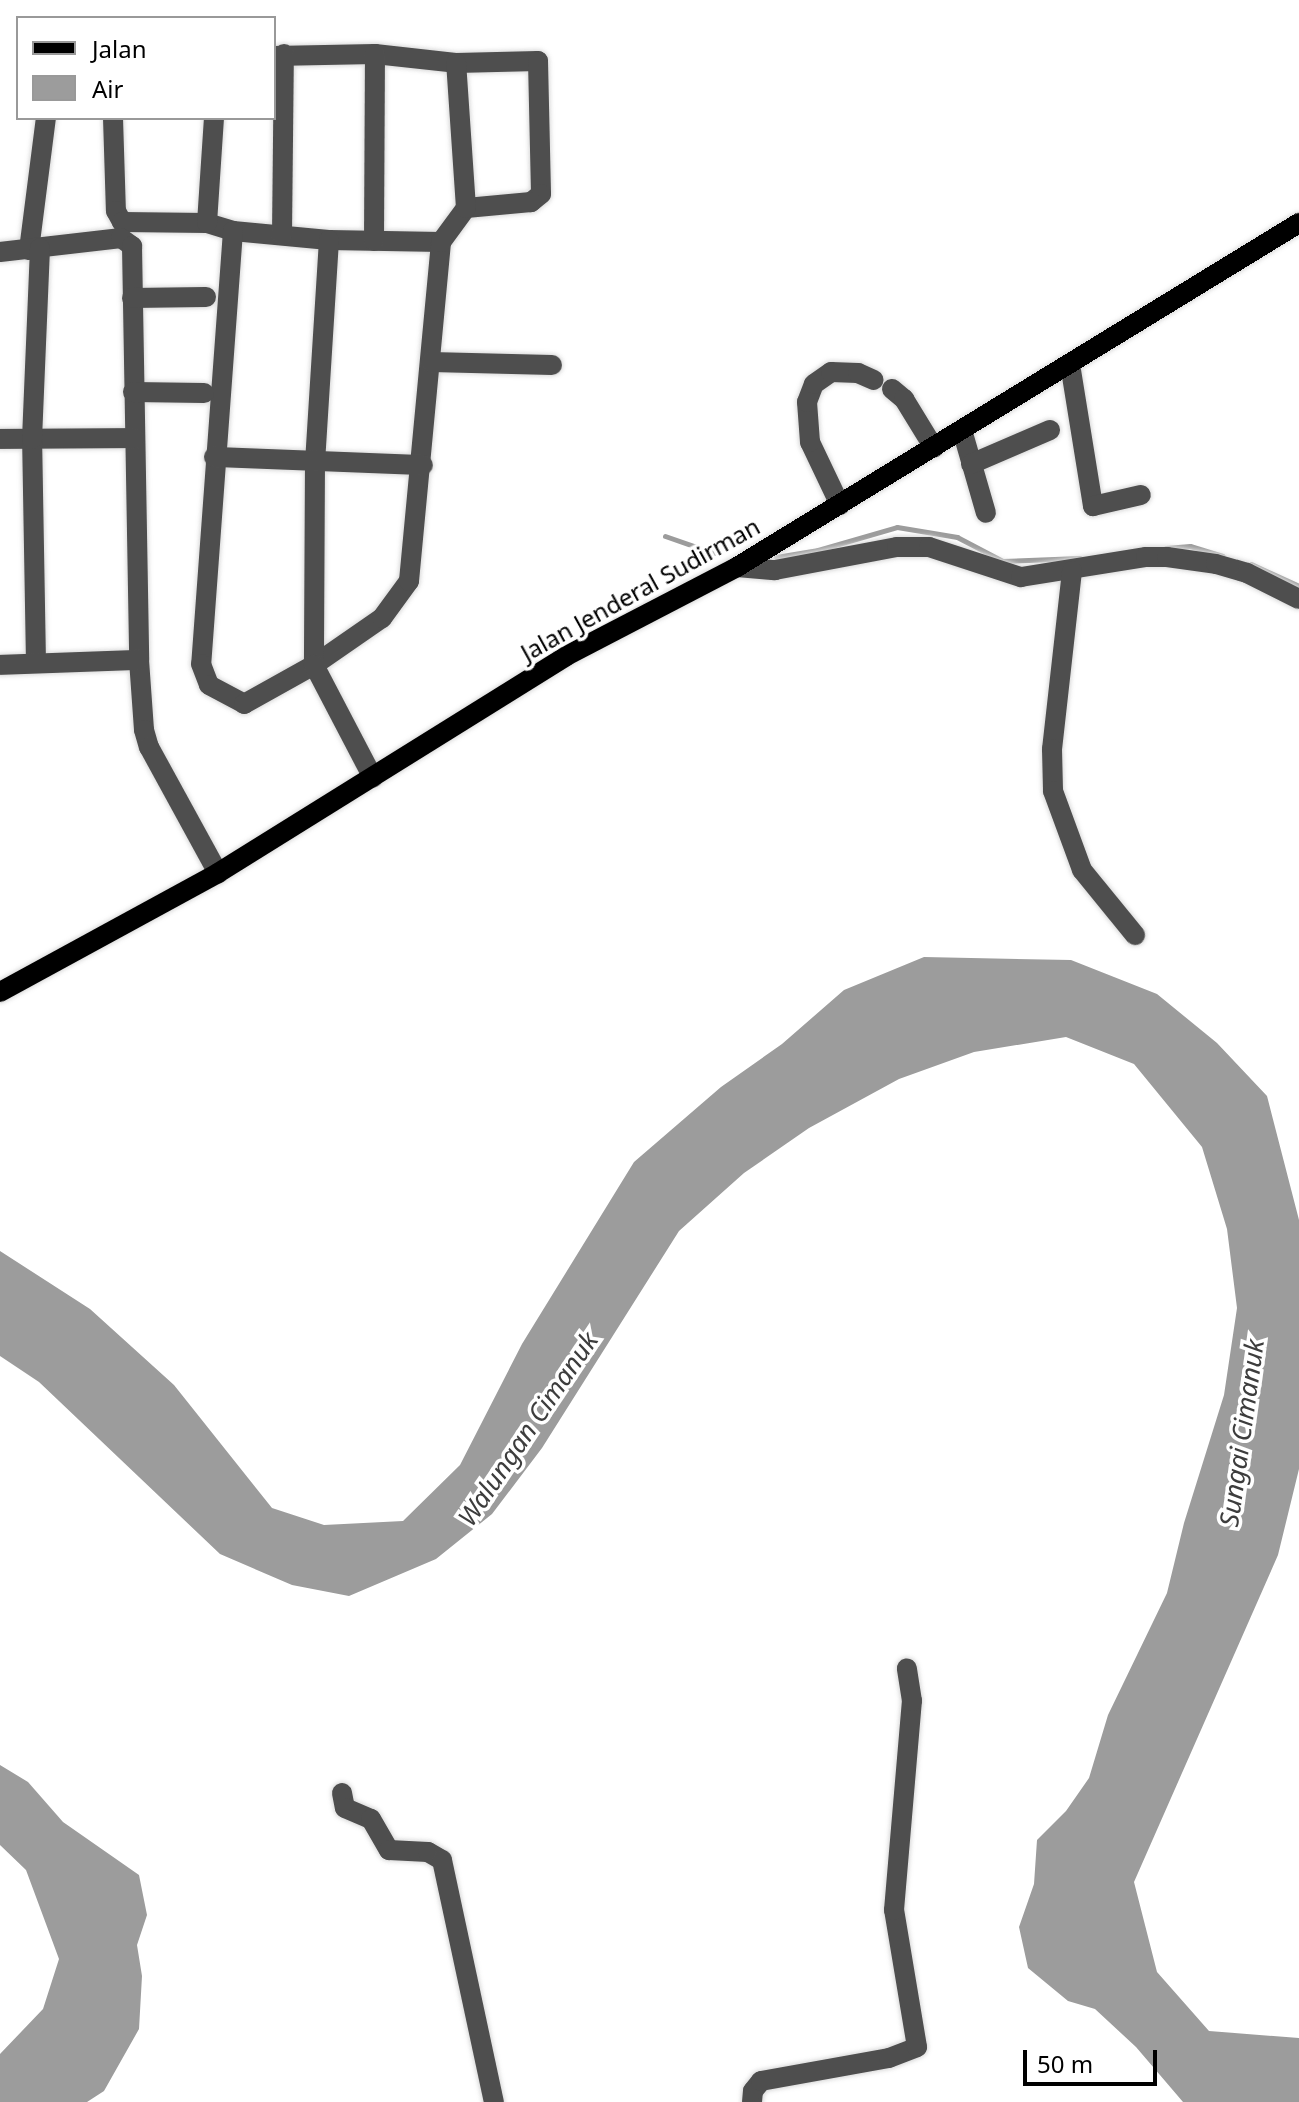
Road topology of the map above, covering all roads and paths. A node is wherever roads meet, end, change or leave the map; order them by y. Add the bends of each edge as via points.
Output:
1 (375, 54) junction
2 (279, 55) edge
3 (456, 63) junction
4 (46, 120) edge
5 (113, 120) edge
6 (214, 120) edge
7 (466, 208) junction
8 (207, 223) junction
9 (1299, 223) edge
10 (233, 231) junction
11 (282, 235) junction
12 (329, 240) junction
13 (374, 241) junction
14 (441, 242) junction
15 (34, 249) junction
16 (0, 252) edge
17 (206, 297) dead end
18 (132, 298) junction
19 (431, 362) junction
20 (1070, 364) junction
21 (552, 365) dead end
22 (133, 392) junction
23 (204, 393) dead end
24 (962, 430) junction
25 (1050, 430) dead end
26 (134, 438) junction
27 (0, 439) edge
28 (32, 439) junction
29 (934, 448) junction
30 (214, 457) junction
31 (315, 460) junction
32 (971, 464) junction
33 (423, 465) junction
34 (1141, 495) dead end
35 (840, 505) junction
36 (986, 513) dead end
37 (737, 567) junction
38 (1072, 571) junction
39 (1299, 599) edge
40 (139, 660) junction
41 (36, 663) junction
42 (0, 665) edge
43 (314, 665) junction
44 (373, 778) junction
45 (218, 873) junction
46 (1135, 935) dead end
47 (0, 992) edge
48 (907, 1668) dead end
49 (342, 1793) dead end
50 (494, 2102) edge
51 (752, 2102) edge

1 - 2 street
1 - 3 street
1 - 13 street
2 - 11 street
3 - 7 street
3 - 7 street via 532,58 541,69 541,194 531,202
4 - 15 street
5 - 8 street via 119,220
6 - 8 street
7 - 14 street
8 - 10 street
9 - 20 main road, Jalan Jenderal Sudirman
10 - 11 street
10 - 30 street
11 - 12 street
12 - 13 street
12 - 31 street
13 - 14 street
14 - 19 street
15 - 16 street
15 - 18 street via 126,239 132,246
15 - 28 street
17 - 18 street
18 - 22 street
19 - 21 street
19 - 33 street
20 - 24 main road, Jalan Jenderal Sudirman
20 - 34 street via 1093,506
22 - 23 street
22 - 26 street
24 - 29 main road, Jalan Jenderal Sudirman
24 - 32 street
25 - 32 street
26 - 28 street
26 - 40 street
27 - 28 street
28 - 41 street
29 - 35 main road, Jalan Jenderal Sudirman
29 - 35 street via 904,399 858,373 831,372 814,384 807,402 810,442
30 - 31 street
30 - 43 street via 200,657 205,678 226,697 244,704
31 - 33 street
31 - 43 street
32 - 36 street
33 - 43 street via 409,581 382,618
35 - 37 main road, Jalan Jenderal Sudirman
37 - 38 street via 775,570 897,547 929,547 1021,577
37 - 44 main road, Jalan Jenderal Sudirman via 566,656
38 - 39 street via 1146,557 1188,559 1247,573
38 - 46 street via 1052,749 1053,791 1082,870
40 - 41 street
40 - 45 street via 149,747
41 - 42 street
43 - 44 street
44 - 45 main road, Jalan Jenderal Sudirman
45 - 47 main road, Jalan Jenderal Sudirman
48 - 51 street via 912,1701 894,1910 917,2047 889,2058 761,2081
49 - 50 street via 345,1808 371,1819 387,1849 428,1852 443,1862

